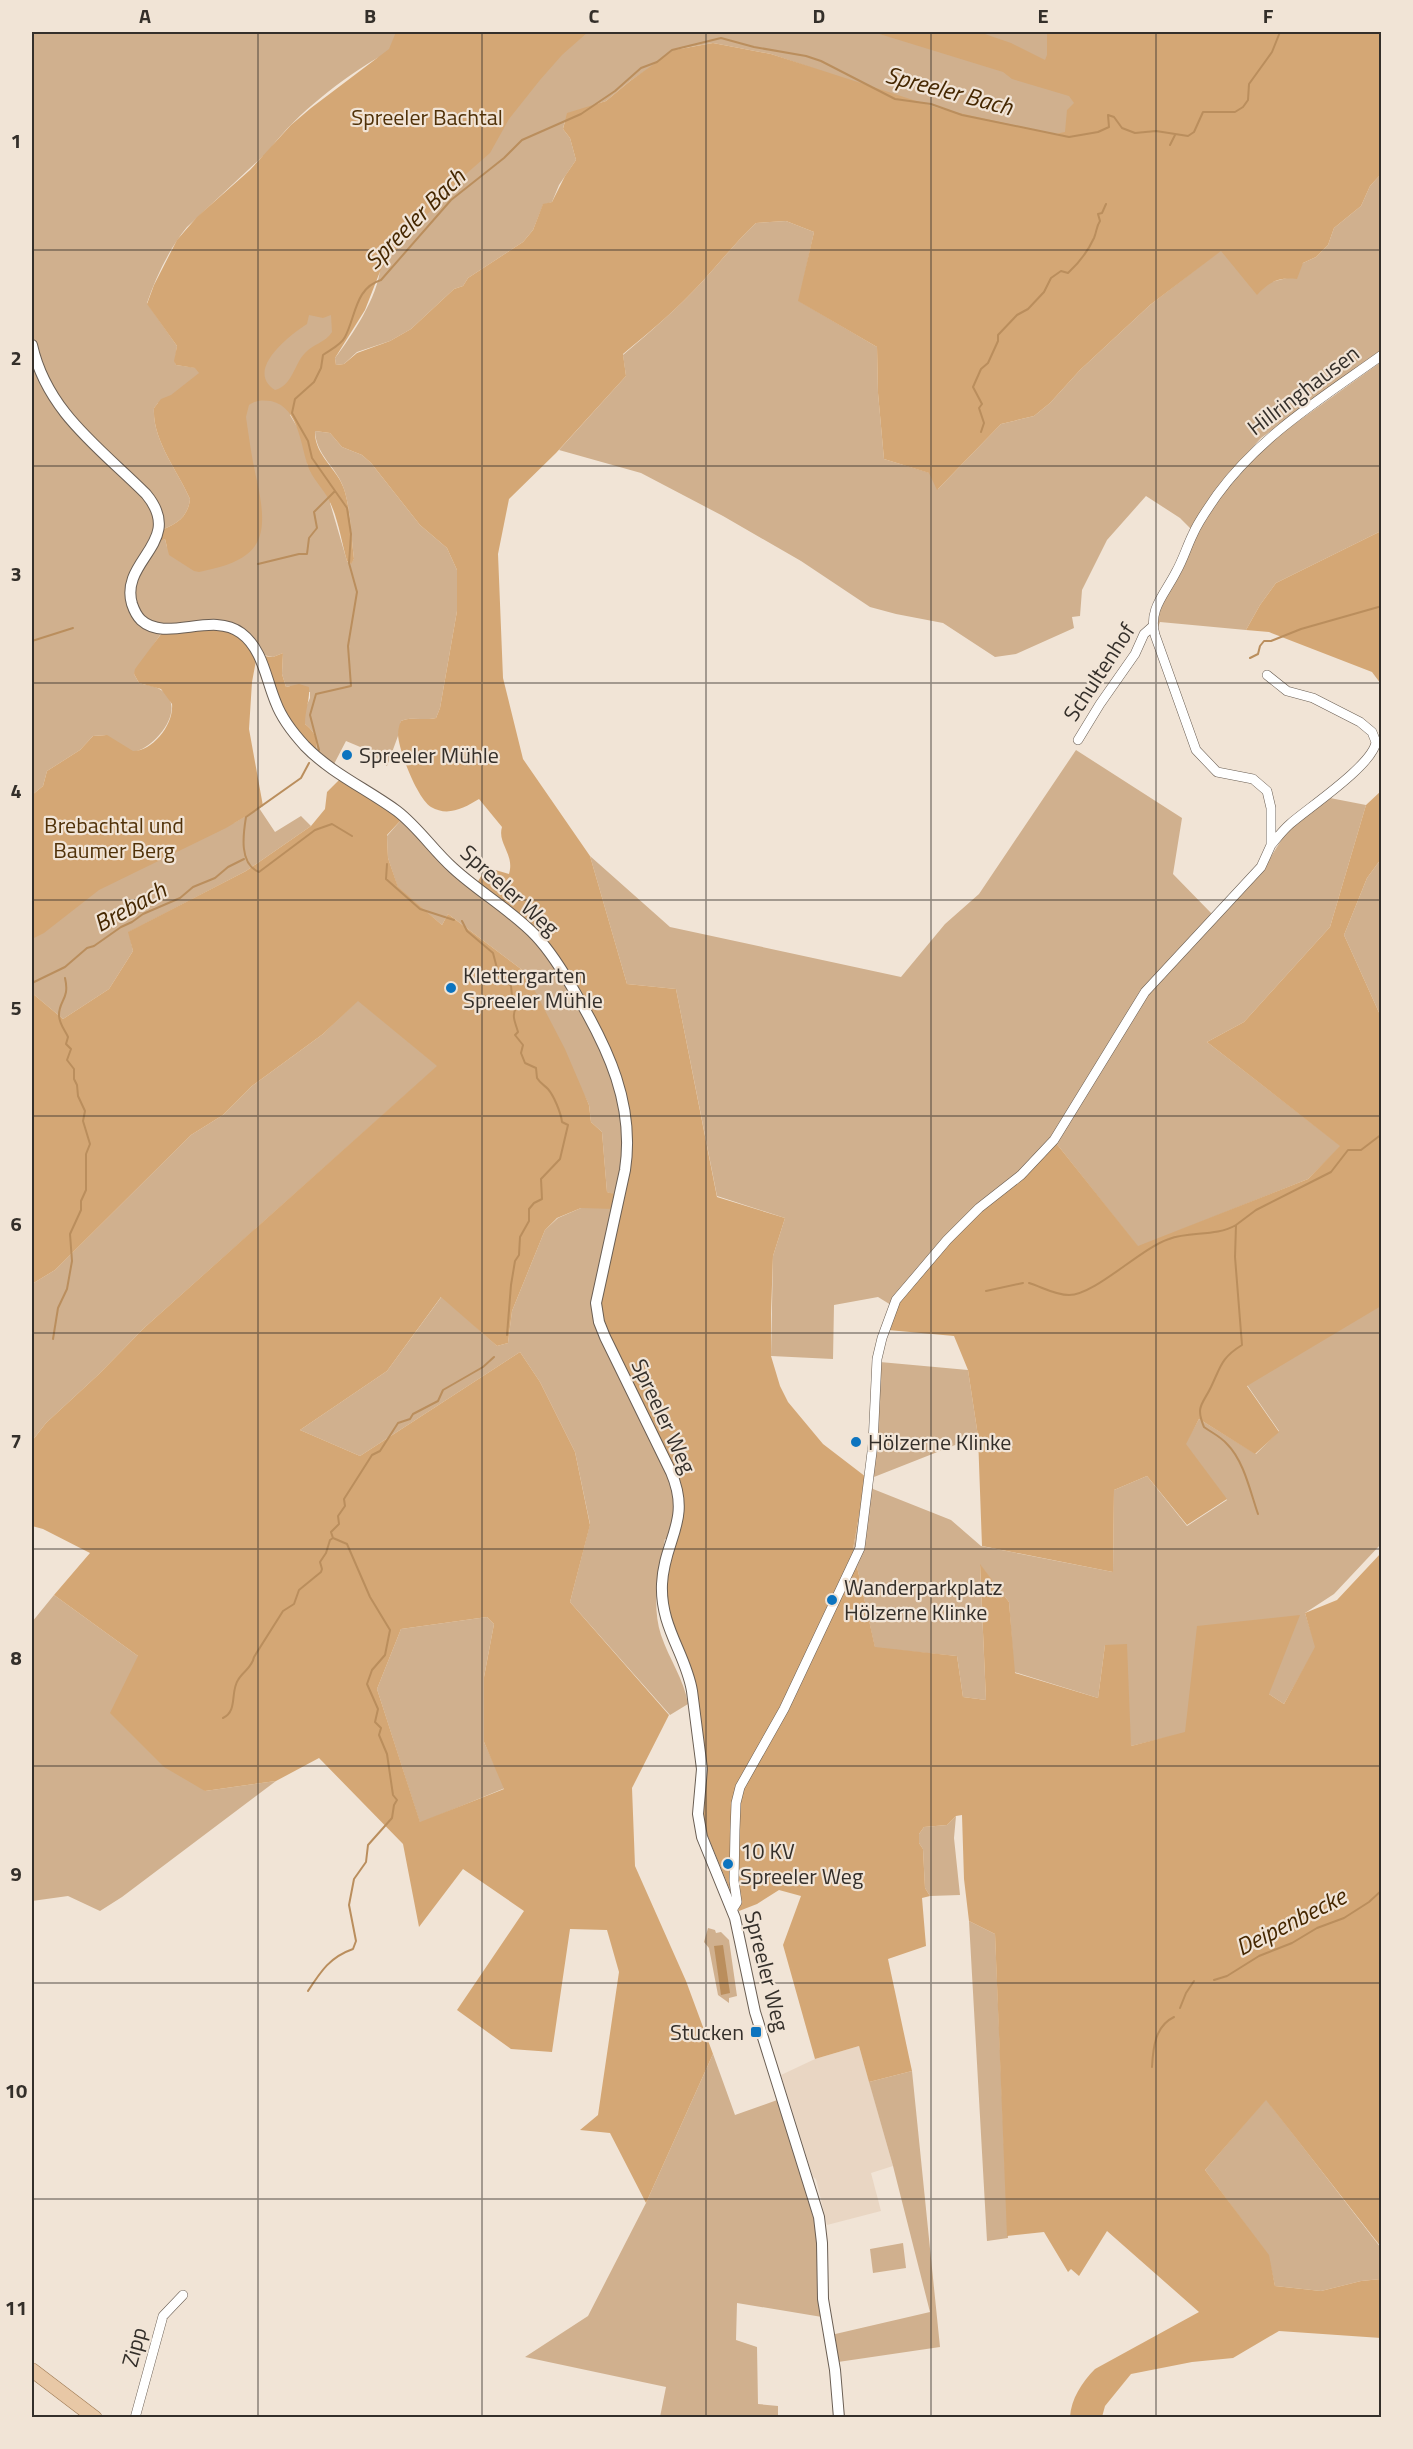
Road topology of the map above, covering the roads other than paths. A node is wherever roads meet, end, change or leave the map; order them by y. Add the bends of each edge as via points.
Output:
1 (32, 345) edge
2 (1382, 355) edge
3 (1153, 626) junction
4 (1267, 675) dead end
5 (1078, 740) dead end
6 (1271, 845) junction
7 (732, 1910) junction
8 (183, 2295) dead end
9 (32, 2370) edge
10 (95, 2418) edge
11 (135, 2418) edge
12 (839, 2418) edge

1 - 7 street, Spreeler Weg via 41,376 61,410 146,494 157,512 156,541 131,584 137,615 146,624 159,628 209,625 230,628 245,636 258,654 276,705 297,737 314,754 403,816 452,867 534,935 559,965 603,1041 624,1106 627,1150 596,1303 597,1315 677,1489 680,1513 664,1569 663,1600 670,1635 692,1691 702,1775 699,1826
2 - 3 street, Hillringhausen via 1254,451 1217,495 1194,531 1155,610
3 - 5 street, Schultenhof via 1144,634
3 - 6 street via 1196,750 1217,772 1253,779 1267,791
4 - 6 street via 1287,691 1313,698 1360,722 1372,732 1376,742 1372,752 1336,788 1287,826
6 - 7 street via 1264,864 1145,992 1054,1140 1021,1175 947,1240 896,1300 877,1359 873,1444 860,1548 784,1709 740,1787 735,1840 737,1902
7 - 12 street, Spreeler Weg via 754,2006 819,2217 823,2299
8 - 11 street, Zipp via 163,2316
9 - 10 main road

